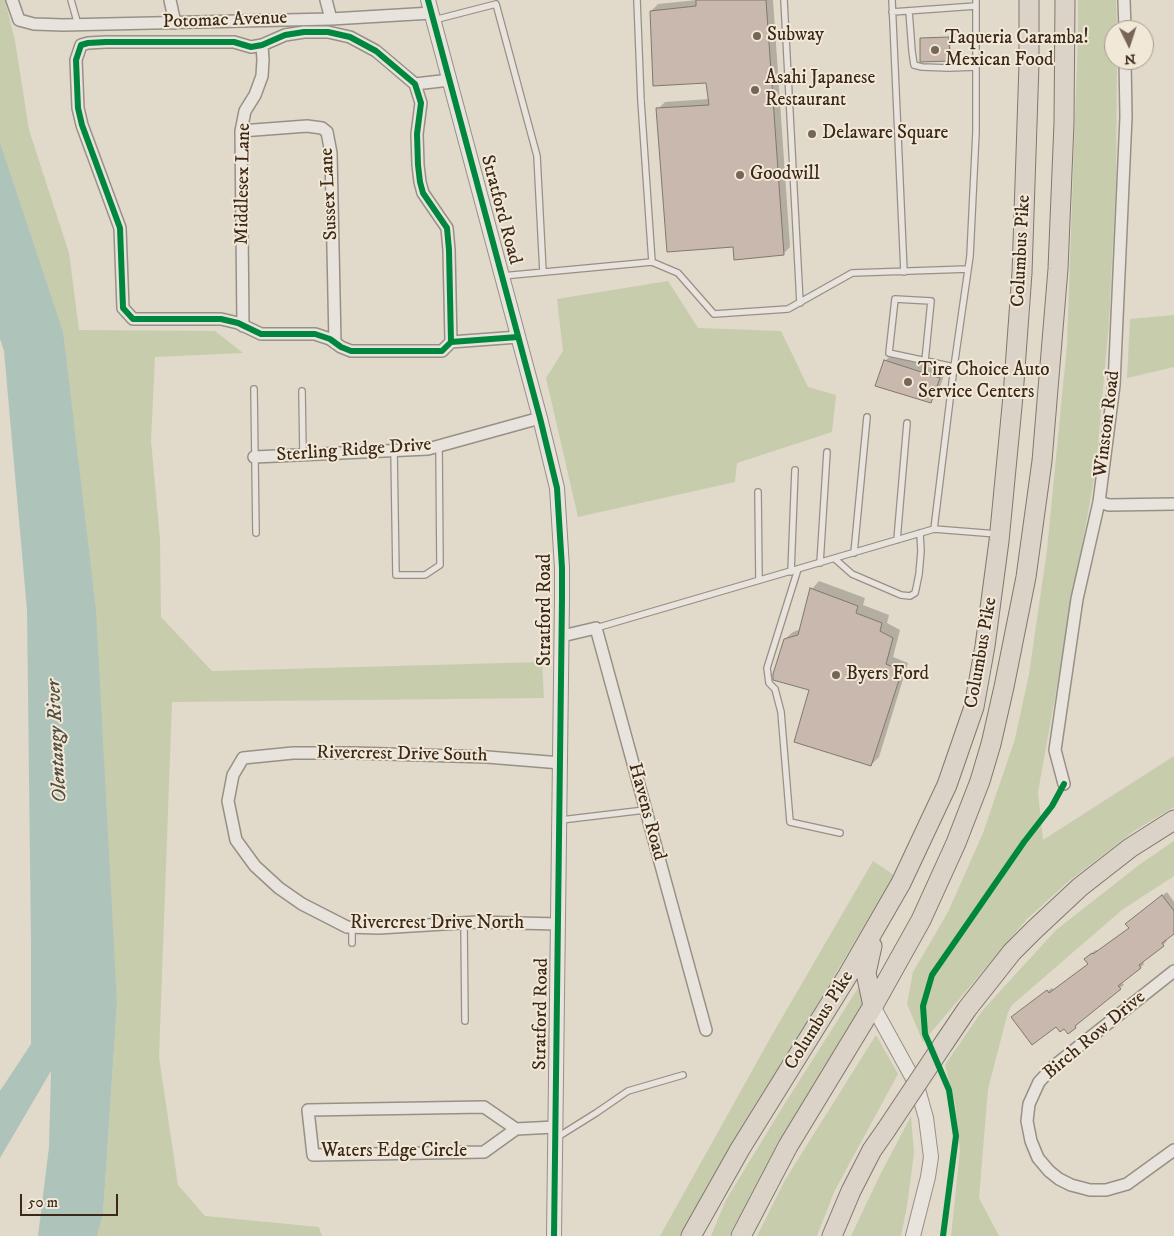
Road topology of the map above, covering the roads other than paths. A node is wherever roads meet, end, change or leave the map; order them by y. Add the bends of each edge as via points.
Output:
1 (12, 0) edge
2 (71, 0) edge
3 (170, 0) edge
4 (326, 0) edge
5 (637, 0) edge
6 (784, 0) edge
7 (892, 0) edge
8 (1029, 0) edge
9 (1065, 0) edge
10 (1124, 0) edge
11 (976, 3) edge
12 (431, 11) edge
13 (909, 11) junction
14 (892, 12) junction
15 (331, 18) junction
16 (1125, 20) edge
17 (175, 23) junction
18 (78, 25) junction
19 (262, 45) junction
20 (976, 67) junction
21 (1125, 70) edge
22 (450, 80) junction
23 (415, 84) junction
24 (241, 131) junction
25 (652, 262) junction
26 (968, 269) junction
27 (543, 272) junction
28 (904, 272) junction
29 (502, 276) junction
30 (800, 302) junction
31 (244, 326) junction
32 (518, 337) junction
33 (451, 342) junction
34 (335, 343) junction
35 (924, 361) junction
36 (954, 367) junction
37 (254, 389) dead end
38 (302, 391) dead end
39 (867, 417) dead end
40 (540, 418) junction
41 (907, 423) dead end
42 (439, 446) junction
43 (394, 450) junction
44 (828, 452) dead end
45 (303, 455) junction
46 (254, 457) junction
47 (795, 470) dead end
48 (758, 492) dead end
49 (1098, 502) junction
50 (1174, 504) edge
51 (934, 529) junction
52 (256, 533) dead end
53 (920, 533) junction
54 (1000, 535) junction
55 (897, 540) junction
56 (854, 553) junction
57 (835, 559) junction
58 (820, 563) junction
59 (798, 570) junction
60 (791, 572) junction
61 (760, 580) junction
62 (596, 628) junction
63 (562, 636) junction
64 (244, 758) joint
65 (561, 763) junction
66 (1064, 784) dead end
67 (645, 810) junction
68 (560, 820) junction
69 (1174, 820) edge
70 (840, 833) dead end
71 (464, 923) junction
72 (558, 924) junction
73 (352, 927) junction
74 (876, 928) junction
75 (352, 943) dead end
76 (1174, 971) edge
77 (873, 1006) junction
78 (465, 1021) dead end
79 (706, 1030) dead end
80 (682, 1075) dead end
81 (516, 1129) junction
82 (555, 1133) junction
83 (1174, 1150) edge
84 (554, 1236) edge
85 (691, 1236) edge
86 (741, 1236) edge
87 (832, 1236) edge
88 (913, 1236) edge

1 - 18 street, Potomac Avenue via 19,20 24,22
2 - 18 lane
3 - 17 street
4 - 15 street
5 - 25 lane via 640,101
6 - 30 lane
7 - 14 lane
8 - 54 highway, Columbus Pike via 1022,273
9 - 77 highway, Columbus Pike via 1058,269 1042,461 1026,577 1004,687 980,781 921,920
10 - 16 street
11 - 13 lane
11 - 20 lane
12 - 15 street, Potomac Avenue
12 - 22 street, Stratford Road
12 - 27 lane via 496,4 537,156
13 - 14 lane
13 - 20 lane via 914,65
14 - 28 lane
15 - 17 street, Potomac Avenue
17 - 18 street, Potomac Avenue
19 - 23 street via 285,35 304,32 328,32 350,37 376,51
19 - 24 street, Middlesex Lane via 262,76 245,111
19 - 31 street via 251,47 234,42 88,43 81,45 76,60 82,125 120,228 123,308 133,319 222,319
20 - 26 lane via 976,132
21 - 49 street, Winston Road via 1114,385
22 - 23 street
22 - 29 street, Stratford Road
23 - 33 street via 421,104 417,134 420,182 428,202 447,228
24 - 31 street, Middlesex Lane
24 - 34 street, Sussex Lane via 307,126 322,128 326,132 331,153
25 - 27 lane
25 - 30 lane via 678,273 714,314 788,310
26 - 28 lane
26 - 36 lane
27 - 29 lane
28 - 30 lane via 852,273
29 - 32 street, Stratford Road
31 - 34 street via 261,334 315,334
32 - 33 street
32 - 40 street, Stratford Road
33 - 34 street via 442,350 366,352 350,351
35 - 35 lane via 889,353 895,299 931,301
35 - 36 lane
36 - 51 lane
37 - 46 lane
38 - 45 lane
39 - 56 lane
40 - 42 street, Sterling Ridge Drive
40 - 63 street, Stratford Road via 557,488
41 - 55 lane
42 - 43 street, Sterling Ridge Drive
42 - 43 lane via 440,565 425,575 396,575
43 - 45 street, Sterling Ridge Drive
44 - 58 lane
45 - 46 street, Sterling Ridge Drive
46 - 52 lane
47 - 60 lane
48 - 61 lane
49 - 50 street via 1109,505
49 - 66 street, Winston Road via 1077,599 1055,750
51 - 53 lane
51 - 54 lane
53 - 55 lane
53 - 57 lane via 919,574 916,589 910,596 901,596 852,574
54 - 74 highway, Columbus Pike via 974,707 947,785 918,850
55 - 56 lane
56 - 57 lane
57 - 58 lane
58 - 59 lane
59 - 60 lane
59 - 70 lane via 767,668 769,683 781,712 790,822
60 - 61 lane
61 - 62 lane
62 - 63 street
62 - 67 street, Havens Road
63 - 65 street, Stratford Road
64 - 65 street, Rivercrest Drive South via 293,753 353,753
64 - 73 street, Rivercrest Drive North via 233,776 228,801 236,840 255,866 302,904
65 - 68 street, Stratford Road
67 - 68 lane
67 - 79 street, Havens Road
68 - 72 street, Stratford Road
69 - 87 highway, bridge via 1130,848 1080,887 1012,952 967,1009 872,1150
71 - 72 street, Rivercrest Drive North
71 - 73 street, Rivercrest Drive North
71 - 78 lane
72 - 82 street, Stratford Road
73 - 75 lane
74 - 77 highway via 866,973
74 - 85 highway, Columbus Pike via 740,1149
76 - 83 street, Birch Row Drive via 1054,1066 1039,1082 1030,1104 1028,1121 1031,1141 1045,1167 1059,1179 1090,1190 1106,1190 1127,1184
77 - 86 highway, Columbus Pike via 788,1146
77 - 88 street via 917,1086 926,1118 931,1157
80 - 82 lane via 628,1091 596,1113
81 - 81 street, Waters Edge Circle via 484,1107 308,1110 313,1154 484,1152
81 - 82 street
82 - 84 street, Stratford Road

